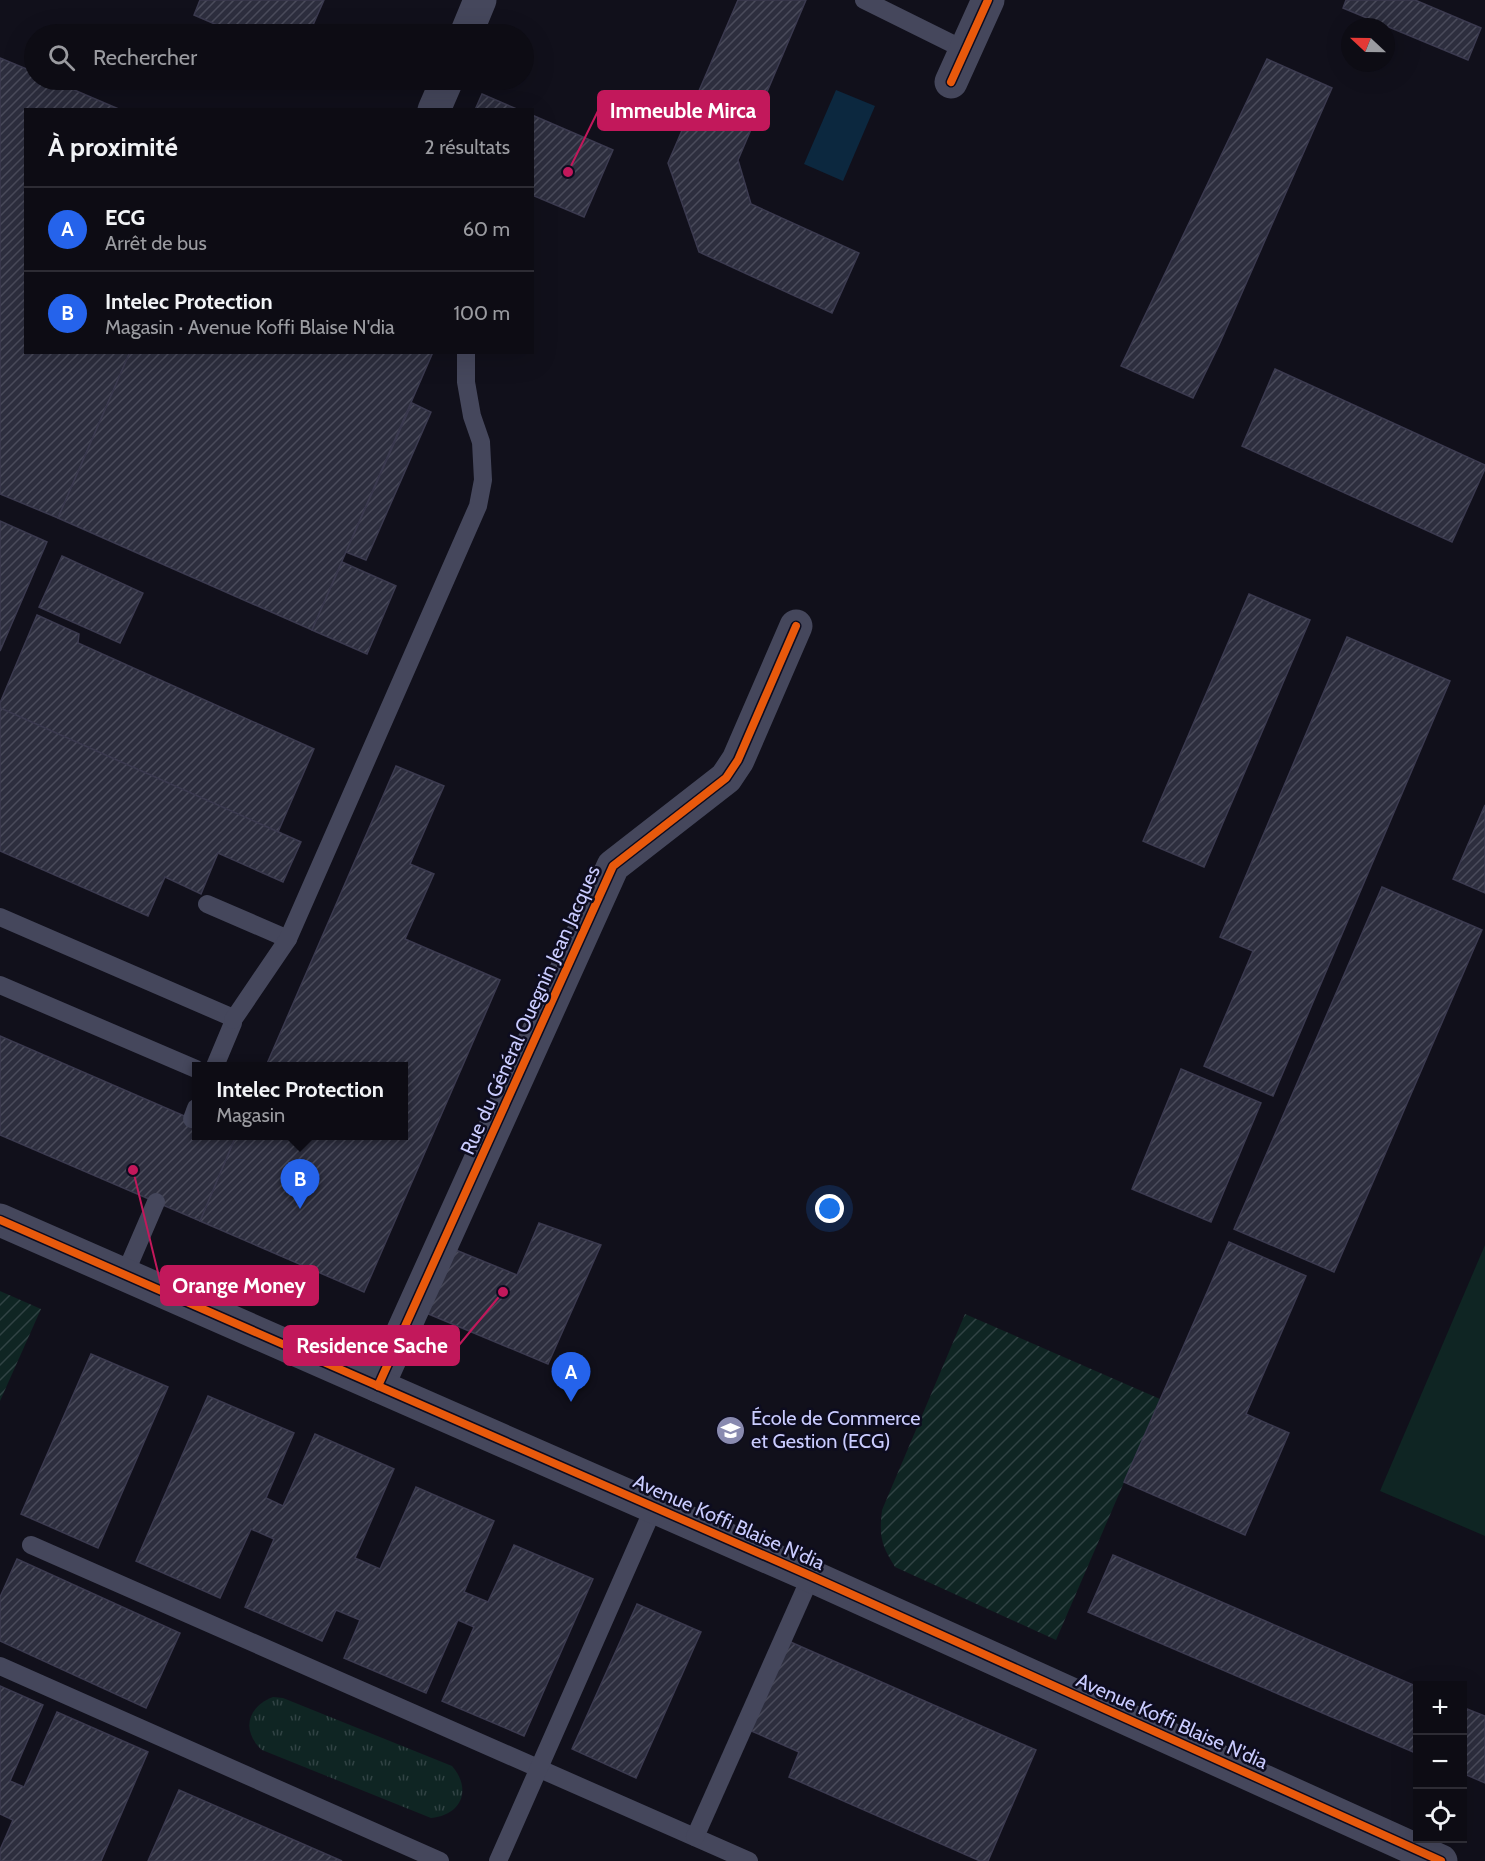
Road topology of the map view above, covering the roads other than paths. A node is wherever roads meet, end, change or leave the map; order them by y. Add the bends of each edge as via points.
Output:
1 (480, 0) edge
2 (864, 0) edge
3 (988, 0) edge
4 (470, 24) edge
5 (965, 50) junction
6 (951, 82) dead end
7 (443, 90) edge
8 (435, 108) edge
9 (466, 354) edge
10 (796, 626) dead end
11 (207, 904) dead end
12 (0, 917) edge
13 (288, 939) junction
14 (0, 985) edge
15 (233, 1020) junction
16 (216, 1062) edge
17 (192, 1067) edge
18 (156, 1202) dead end
19 (0, 1220) edge
20 (125, 1274) junction
21 (378, 1386) junction
22 (654, 1507) junction
23 (31, 1545) dead end
24 (811, 1576) junction
25 (0, 1666) edge
26 (539, 1768) junction
27 (695, 1838) junction
28 (440, 1861) edge
29 (498, 1861) edge
30 (749, 1861) edge
31 (1441, 1861) edge

1 - 4 street
2 - 5 lane
3 - 5 street
5 - 6 street
7 - 8 street
9 - 13 lane via 465,382 481,442 483,480 478,506
10 - 21 street, Rue du Général Ouegnin Jean Jacques via 738,760 726,778 613,866
11 - 13 lane
12 - 15 lane
13 - 15 lane
14 - 17 lane
15 - 16 lane
18 - 20 lane
19 - 20 street, Avenue Koffi Blaise N'dia
20 - 21 street, Avenue Koffi Blaise N'dia
21 - 22 street, Avenue Koffi Blaise N'dia
22 - 24 street, Avenue Koffi Blaise N'dia
22 - 26 lane
23 - 26 lane
24 - 27 lane
24 - 31 street, Avenue Koffi Blaise N'dia
25 - 28 lane
26 - 27 lane
26 - 29 lane
27 - 30 lane

